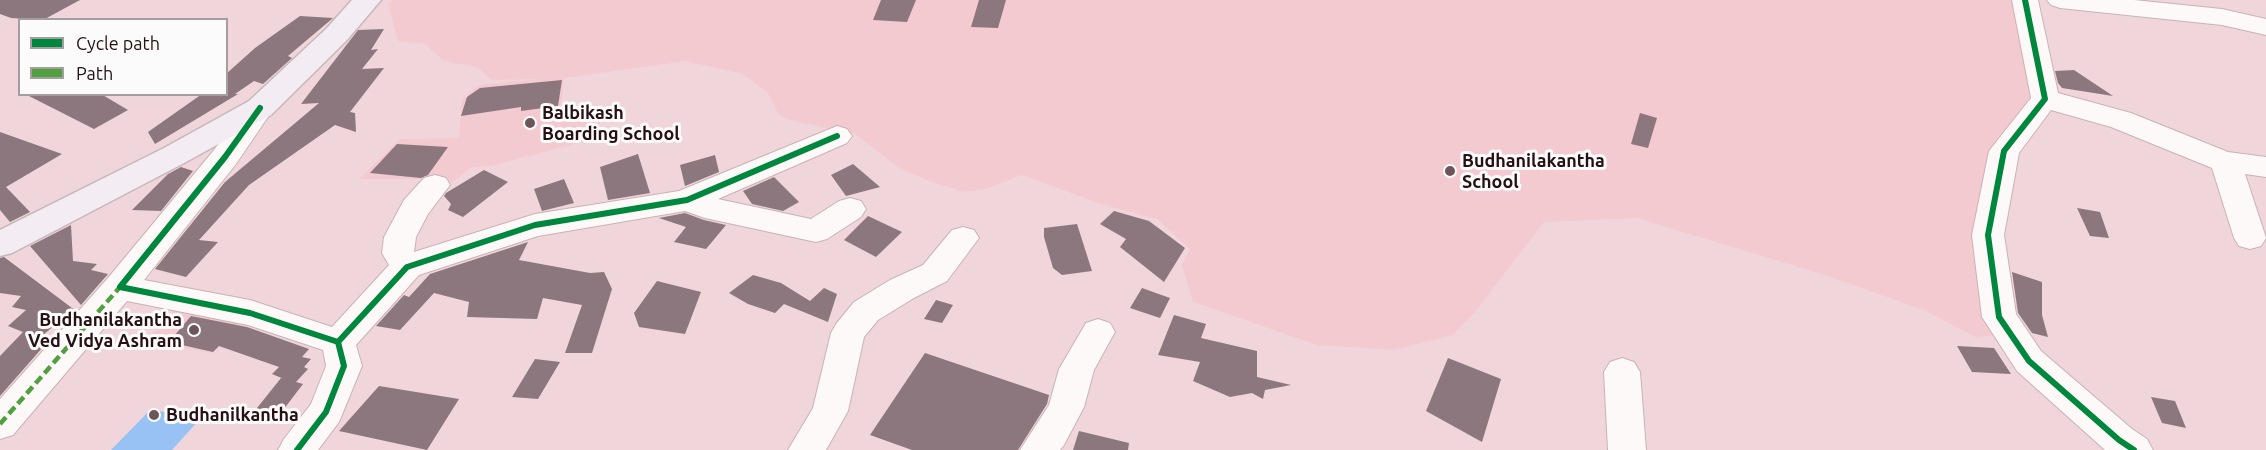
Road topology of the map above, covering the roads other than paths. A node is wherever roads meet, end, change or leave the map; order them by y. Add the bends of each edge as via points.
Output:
1 (368, 0) edge
2 (2025, 0) edge
3 (2061, 0) edge
4 (2255, 0) edge
5 (2266, 16) edge
6 (2266, 27) edge
7 (2045, 99) junction
8 (260, 108) junction
9 (837, 136) dead end
10 (2223, 161) junction
11 (2265, 169) edge
12 (435, 185) dead end
13 (687, 200) junction
14 (850, 209) dead end
15 (963, 238) dead end
16 (2250, 238) dead end
17 (0, 244) edge
18 (407, 267) junction
19 (120, 287) junction
20 (1098, 332) dead end
21 (338, 342) junction
22 (1622, 372) dead end
23 (0, 424) edge
24 (297, 450) edge
25 (807, 450) edge
26 (1039, 450) edge
27 (1627, 450) edge
28 (2134, 450) edge

1 - 8 main road
2 - 7 street
3 - 6 street via 2222,17
4 - 5 street
7 - 10 street via 2121,120
7 - 28 street via 2004,151 1988,235 1999,317 2029,361
8 - 17 main road
8 - 19 street
9 - 13 street
10 - 11 street
10 - 16 street via 2229,169
12 - 18 street via 415,208 400,237 398,253
13 - 14 street via 816,231
13 - 18 street via 535,225
15 - 25 street via 935,273 866,312 848,333 830,411
18 - 21 street
19 - 21 street via 250,312
19 - 23 street
20 - 26 street via 1077,369 1066,407
21 - 24 street via 344,366 326,412
22 - 27 street

